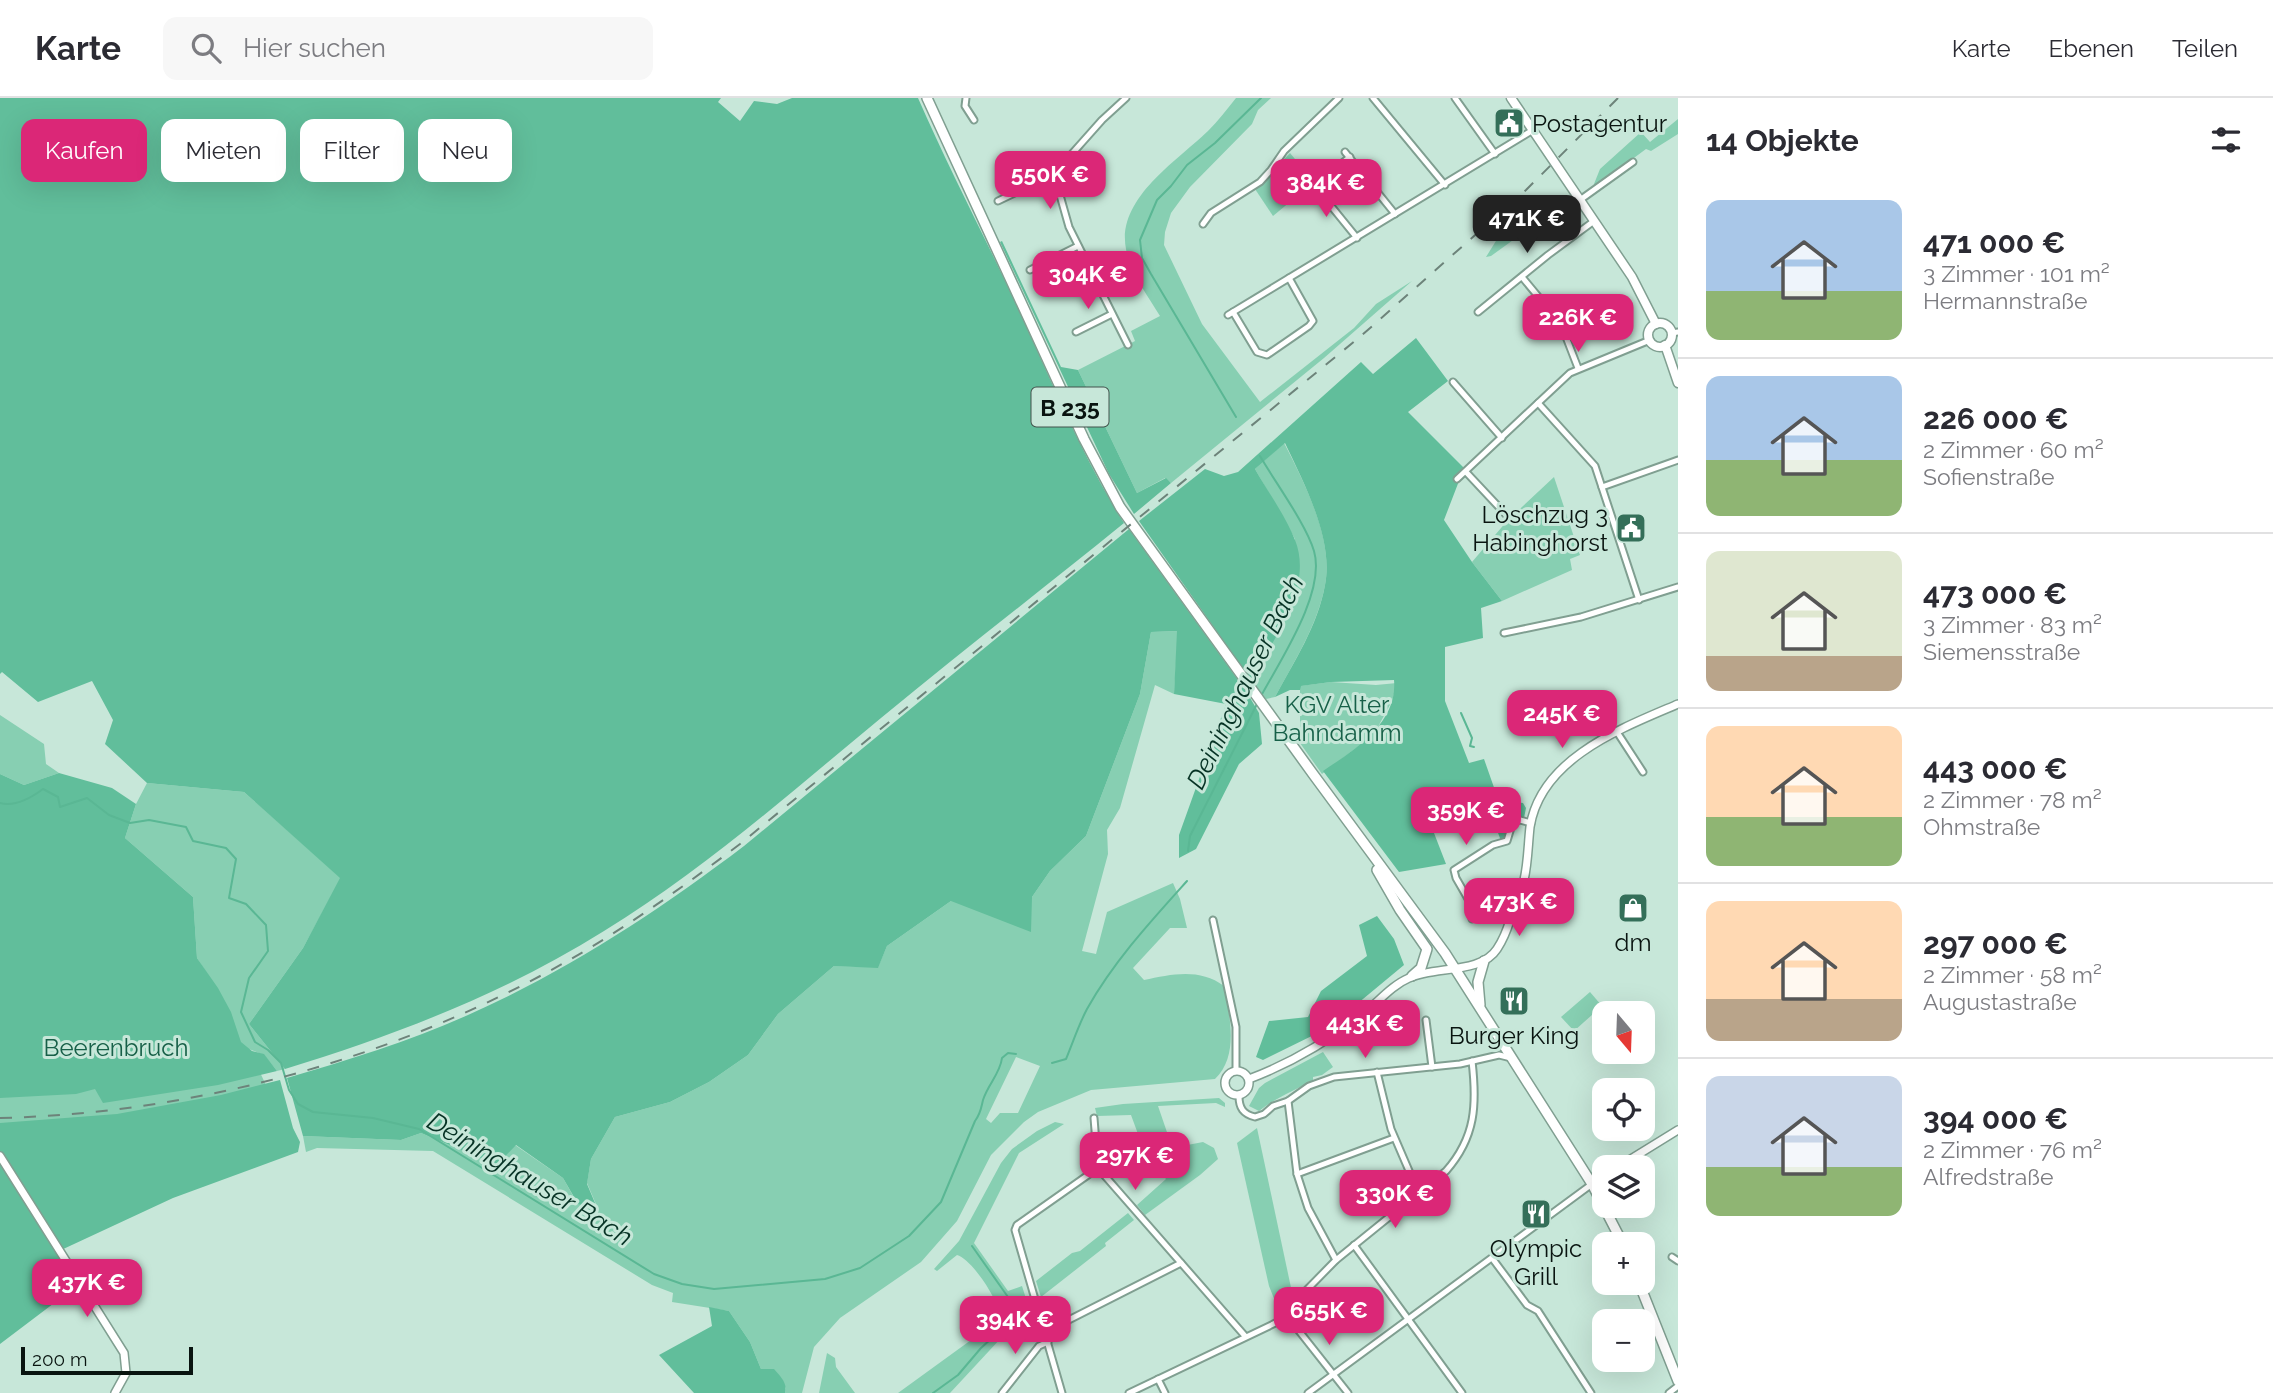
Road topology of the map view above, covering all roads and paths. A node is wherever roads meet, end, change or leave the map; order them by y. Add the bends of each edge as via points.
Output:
1 (927, 98) edge
2 (966, 98) edge
3 (1126, 98) edge
4 (1339, 98) edge
5 (1373, 98) edge
6 (1455, 98) edge
7 (1511, 98) edge
8 (974, 120) dead end
9 (1533, 130) junction
10 (1345, 152) dead end
11 (1495, 154) junction
12 (1350, 157) junction
13 (1633, 162) dead end
14 (1054, 174) junction
15 (1445, 185) junction
16 (1580, 200) junction
17 (998, 201) dead end
18 (1395, 214) junction
19 (1594, 221) junction
20 (1203, 224) dead end
21 (1357, 237) junction
22 (1078, 246) junction
23 (1030, 270) dead end
24 (1522, 277) junction
25 (1289, 278) junction
26 (1478, 312) dead end
27 (1112, 314) junction
28 (1656, 324) junction
29 (1076, 332) dead end
30 (1675, 332) edge
31 (1650, 340) junction
32 (1128, 345) dead end
33 (1665, 345) junction
34 (1578, 368) junction
35 (1453, 382) dead end
36 (1678, 383) edge
37 (1538, 403) junction
38 (1502, 438) junction
39 (1678, 460) edge
40 (1466, 472) junction
41 (1457, 479) dead end
42 (1602, 487) junction
43 (1511, 520) dead end
44 (1678, 587) edge
45 (1639, 600) junction
46 (1504, 633) dead end
47 (1678, 704) edge
48 (1617, 732) junction
49 (1643, 772) dead end
50 (1531, 823) junction
51 (1361, 841) junction
52 (1472, 919) dead end
53 (1213, 920) dead end
54 (1484, 961) junction
55 (1455, 968) junction
56 (1412, 976) junction
57 (1480, 1007) junction
58 (1426, 1020) dead end
59 (1514, 1059) junction
60 (1472, 1061) junction
61 (1432, 1067) junction
62 (1236, 1071) junction
63 (1377, 1072) junction
64 (1249, 1079) junction
65 (1239, 1096) junction
66 (1288, 1101) junction
67 (1094, 1118) dead end
68 (1678, 1130) edge
69 (1394, 1138) junction
70 (1637, 1155) edge
71 (0, 1156) edge
72 (1098, 1168) junction
73 (1297, 1174) junction
74 (1592, 1184) joint
75 (1418, 1192) junction
76 (1354, 1245) junction
77 (1492, 1258) junction
78 (1336, 1260) junction
79 (1181, 1263) junction
80 (1644, 1295) edge
81 (1288, 1317) junction
82 (1408, 1320) junction
83 (1045, 1332) junction
84 (1245, 1336) junction
85 (1048, 1342) junction
86 (1334, 1374) junction
87 (1158, 1379) junction
88 (1678, 1384) edge
89 (116, 1393) edge
90 (1002, 1393) edge
91 (1062, 1393) edge
92 (1129, 1393) edge
93 (1165, 1393) edge
94 (1308, 1393) edge
95 (1348, 1393) edge
96 (1462, 1393) edge
97 (1591, 1393) edge
98 (1669, 1393) edge

1 - 51 main road, B 235 via 1120,507
2 - 8 street via 965,106
3 - 14 street
4 - 20 street via 1284,151 1260,182 1211,213
5 - 15 street
6 - 11 street
7 - 9 main road
9 - 11 street
9 - 16 main road
10 - 12 street
11 - 15 street
12 - 18 street
12 - 21 street via 1314,185
13 - 16 street
14 - 17 street
14 - 22 street
15 - 18 street
16 - 19 main road
18 - 21 street
19 - 24 street
19 - 28 main road
21 - 25 street
22 - 23 street
22 - 27 street
24 - 26 street
24 - 34 street via 1561,324
25 - 25 street via 1230,314 1257,352 1267,355 1313,321
27 - 29 street
27 - 32 street
28 - 30 main road
28 - 31 main road via 1650,329
30 - 33 main road
31 - 33 main road
31 - 34 street
33 - 36 main road
34 - 37 street
35 - 38 street
37 - 38 street
37 - 42 street via 1591,460
38 - 40 street
39 - 42 street
40 - 41 street
40 - 43 street
42 - 45 street
44 - 45 street
45 - 46 street
47 - 48 street
48 - 49 street
48 - 50 street via 1563,768 1538,800
50 - 52 street via 1513,821 1507,841 1454,870 1471,904
50 - 54 street via 1522,890 1501,943
51 - 55 main road, B 235
51 - 56 main road via 1399,910 1427,949 1421,968
53 - 62 street via 1236,1027
54 - 55 street
54 - 57 main road via 1478,982
55 - 56 street
55 - 57 main road, B 235
56 - 64 street via 1313,1049
57 - 59 main road, B 235
58 - 61 street
59 - 60 street via 1499,1055
59 - 74 main road, B 235
60 - 61 street
60 - 75 street via 1475,1092 1467,1141 1446,1171
61 - 63 street
62 - 64 street
62 - 65 street via 1224,1084 1229,1093
63 - 66 street via 1320,1080
63 - 69 street
64 - 65 street via 1248,1090
65 - 66 street via 1243,1112 1255,1117
66 - 73 street
67 - 72 street
68 - 70 street
69 - 73 street
69 - 75 street
71 - 89 street via 124,1353 126,1373
72 - 79 street
72 - 83 street via 1015,1230
73 - 78 street via 1308,1208
74 - 77 street
75 - 76 street
76 - 78 street
76 - 82 street
77 - 82 street
77 - 97 street via 1527,1306 1538,1311
78 - 81 street via 1287,1310
79 - 83 street
79 - 84 street
80 - 88 main road
81 - 84 street
81 - 86 street
82 - 86 street
82 - 96 street
83 - 85 street
84 - 87 street
85 - 90 street
85 - 91 street
86 - 94 street
86 - 95 street
87 - 92 street
87 - 93 street
88 - 98 street

